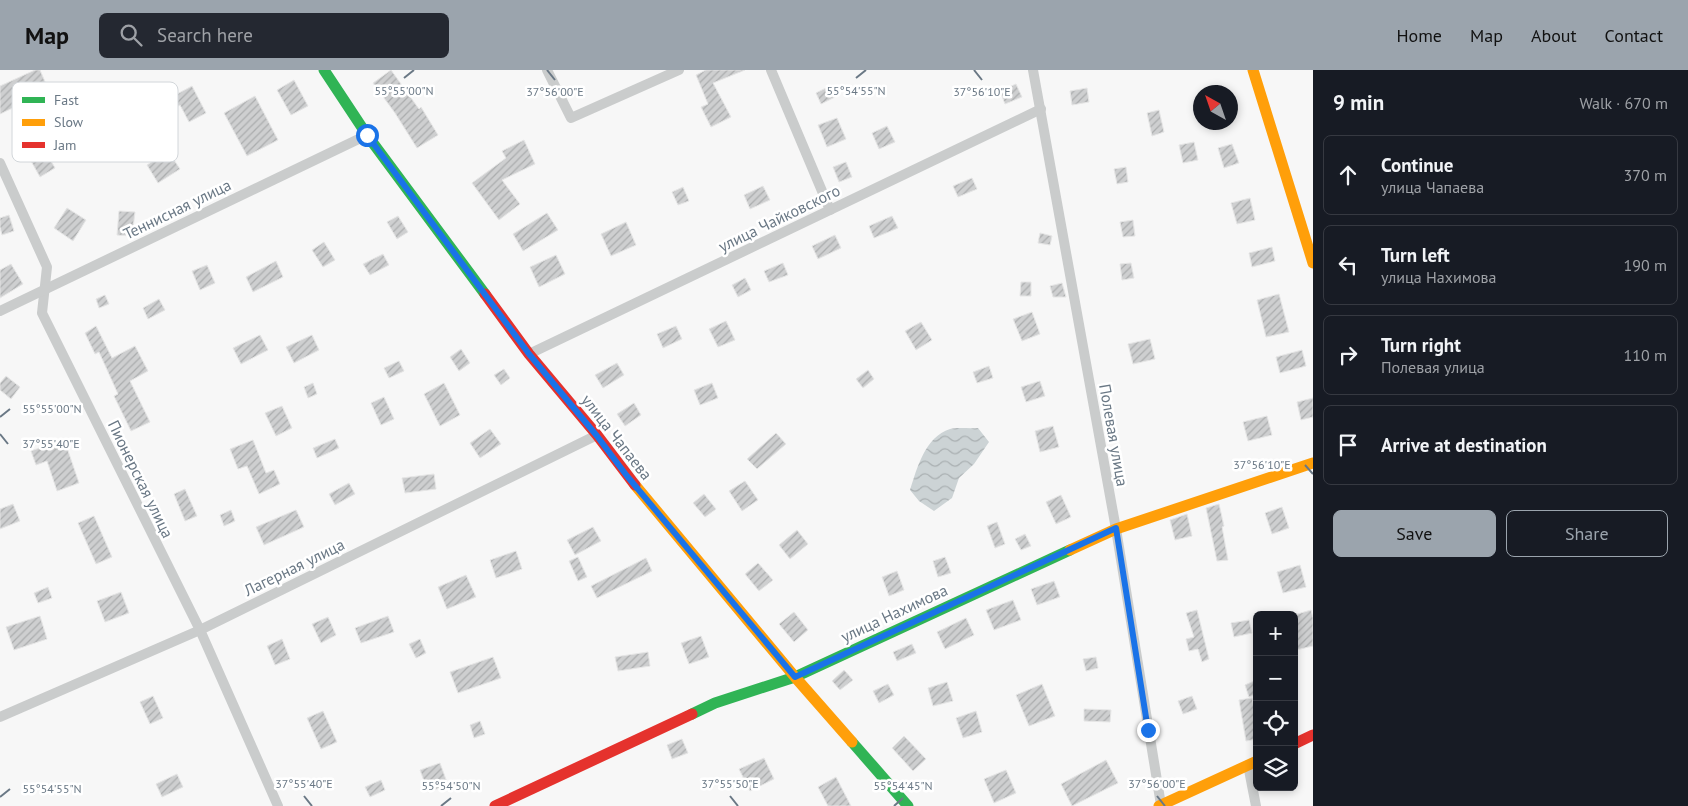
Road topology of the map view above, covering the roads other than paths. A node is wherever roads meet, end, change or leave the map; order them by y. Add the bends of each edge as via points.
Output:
1 (324, 70) edge
2 (548, 70) edge
3 (679, 70) edge
4 (771, 70) edge
5 (1034, 70) edge
6 (1253, 70) edge
7 (1042, 109) junction
8 (367, 135) junction
9 (0, 163) edge
10 (830, 210) junction
11 (1313, 263) edge
12 (43, 290) junction
13 (0, 312) edge
14 (529, 354) junction
15 (597, 436) junction
16 (1313, 463) edge
17 (1116, 528) junction
18 (200, 630) junction
19 (795, 677) junction
20 (0, 717) edge
21 (1313, 735) edge
22 (1298, 742) edge
23 (1252, 763) edge
24 (278, 806) edge
25 (495, 806) edge
26 (908, 806) edge
27 (1160, 806) edge
28 (1256, 806) edge

1 - 8 street, улица Чапаева
2 - 3 street via 571,118
4 - 10 street
5 - 7 street, Полевая улица
6 - 11 street
7 - 10 street, улица Чайковского
7 - 17 street, Полевая улица
8 - 12 street, Теннисная улица
8 - 14 street, улица Чапаева
9 - 12 street, Пионерская улица via 47,267
10 - 14 street, улица Чайковского
12 - 13 street, Теннисная улица
12 - 18 street, Пионерская улица via 42,313
14 - 15 street, улица Чапаева
15 - 18 street, Лагерная улица
15 - 19 street, улица Чапаева
16 - 17 street, улица Нахимова
17 - 19 street, улица Нахимова
17 - 27 street, Полевая улица
18 - 20 street, Лагерная улица
18 - 24 street, Пионерская улица
19 - 25 street, улица Нахимова via 715,703
19 - 26 street, улица Чапаева
21 - 22 street
23 - 27 street
23 - 28 street

